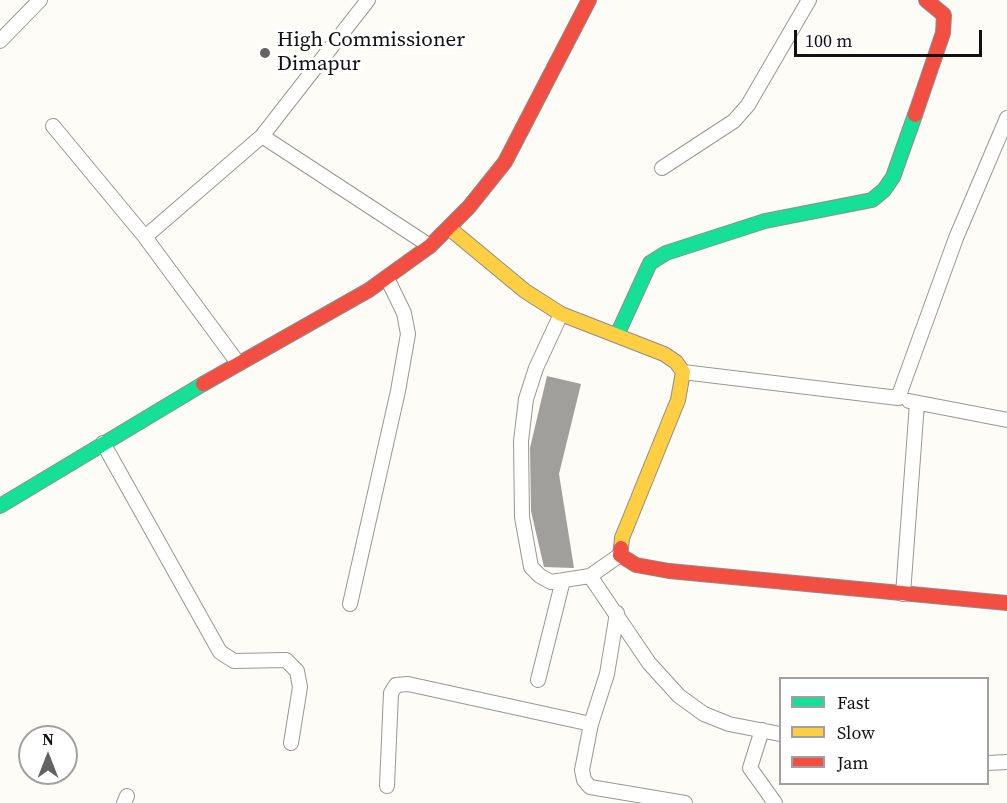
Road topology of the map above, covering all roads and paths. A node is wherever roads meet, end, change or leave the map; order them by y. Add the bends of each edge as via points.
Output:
1 (40, 0) edge
2 (368, 0) edge
3 (589, 0) edge
4 (809, 0) edge
5 (926, 0) edge
6 (0, 41) edge
7 (1007, 118) edge
8 (54, 126) dead end
9 (262, 136) junction
10 (662, 168) dead end
11 (449, 228) junction
12 (145, 237) junction
13 (430, 246) junction
14 (387, 278) junction
15 (561, 314) junction
16 (617, 335) junction
17 (238, 363) junction
18 (682, 372) junction
19 (898, 398) junction
20 (916, 403) junction
21 (1007, 420) edge
22 (103, 443) junction
23 (0, 506) edge
24 (620, 555) junction
25 (590, 576) junction
26 (563, 580) junction
27 (903, 594) junction
28 (1007, 603) edge
29 (350, 604) dead end
30 (617, 613) junction
31 (538, 680) dead end
32 (591, 724) junction
33 (762, 730) junction
34 (779, 734) edge
35 (291, 743) dead end
36 (1007, 762) edge
37 (989, 763) edge
38 (387, 786) dead end
39 (685, 803) edge
40 (775, 803) edge

1 - 6 street
2 - 9 street
3 - 11 street via 505,162
4 - 10 street via 748,105 734,121
5 - 16 street via 944,15 943,33 893,177 884,190 872,200 765,221 666,253 650,263
7 - 19 street via 956,238
8 - 12 street
9 - 12 street
9 - 13 street
11 - 13 street
11 - 15 street via 525,291
12 - 17 street
13 - 14 street
14 - 17 street
14 - 29 street via 404,313 408,334
15 - 16 street
15 - 26 street via 526,399 520,476 531,567 551,582
16 - 18 street via 664,354
17 - 22 street
18 - 19 street
18 - 24 street via 678,400 622,538
19 - 20 street
20 - 21 street
20 - 27 street
22 - 23 street
22 - 35 street via 220,652 234,661 286,660 297,671 300,687
24 - 25 street
24 - 27 street via 636,565 669,571
25 - 26 street
25 - 30 street
26 - 31 street
27 - 28 street
30 - 32 street via 607,674
30 - 33 street via 649,663 679,696 729,724
32 - 38 street via 408,684 396,685 391,693
32 - 39 street via 582,770 590,787
33 - 34 street
33 - 40 street via 750,768
36 - 37 street

